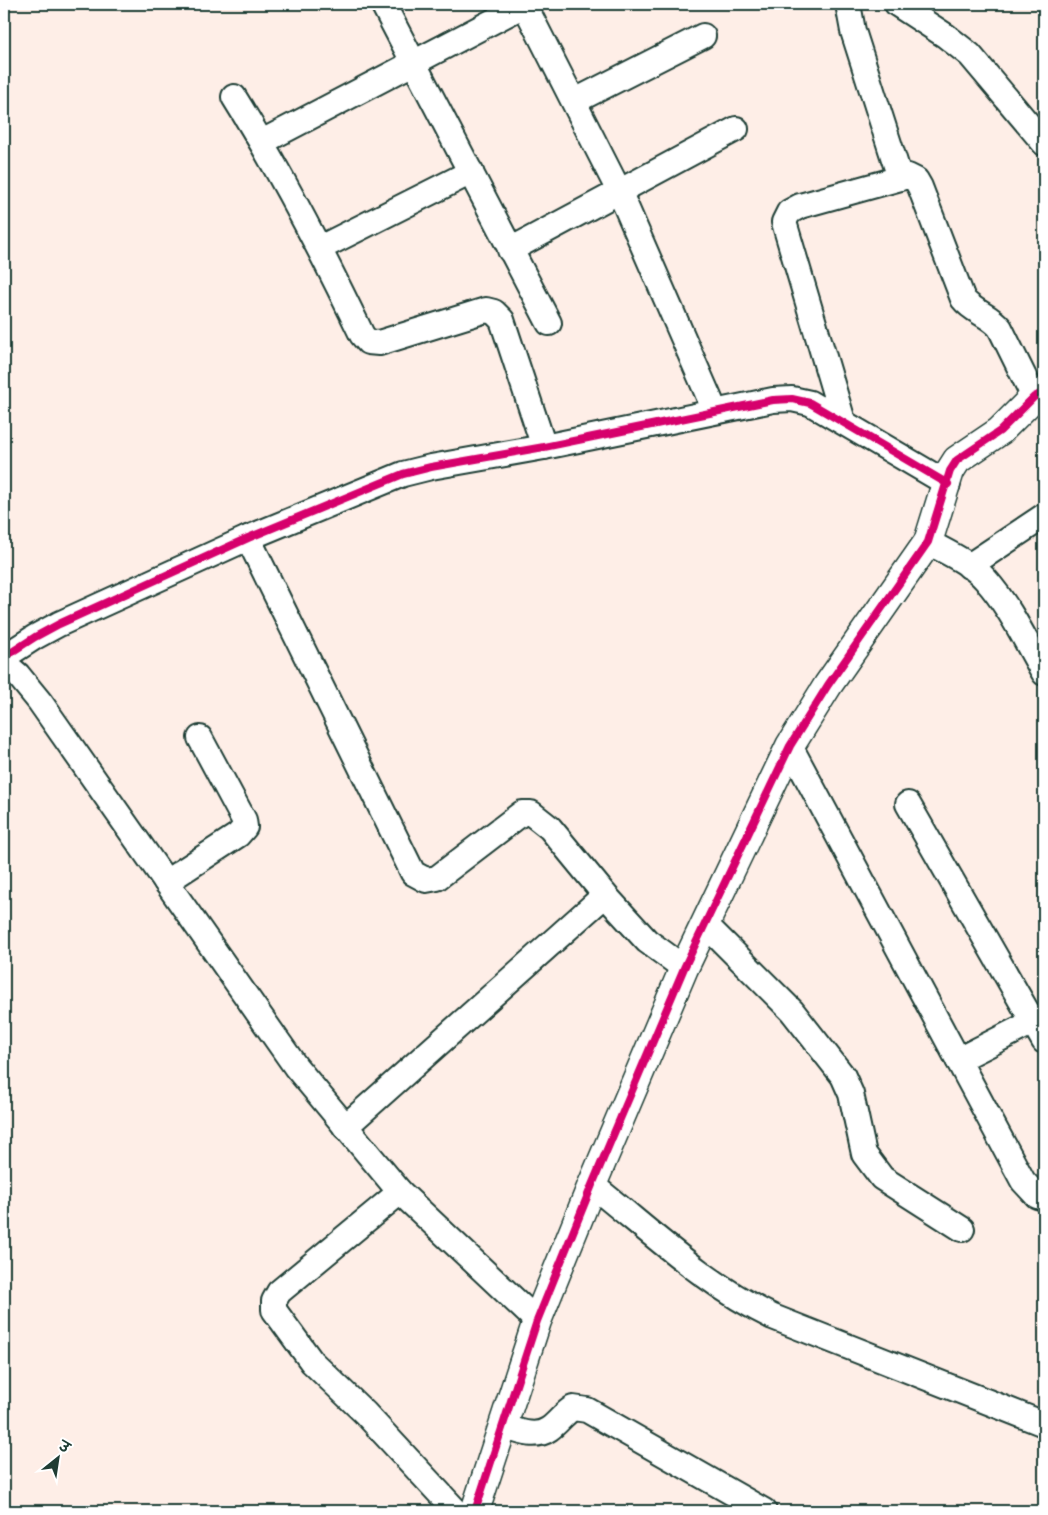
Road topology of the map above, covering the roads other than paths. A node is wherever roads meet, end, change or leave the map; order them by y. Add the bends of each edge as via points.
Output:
1 (383, 4) edge
2 (525, 4) edge
3 (848, 4) edge
4 (897, 4) edge
5 (704, 36) dead end
6 (413, 62) junction
7 (234, 97) dead end
8 (575, 101) junction
9 (736, 129) dead end
10 (262, 142) junction
11 (1044, 143) edge
12 (471, 172) junction
13 (900, 178) junction
14 (620, 193) junction
15 (320, 248) junction
16 (510, 250) junction
17 (548, 324) dead end
18 (1039, 394) edge
19 (715, 411) junction
20 (843, 421) junction
21 (544, 447) junction
22 (948, 484) junction
23 (1044, 516) edge
24 (248, 538) junction
25 (928, 542) junction
26 (969, 566) junction
27 (4, 657) edge
28 (4, 663) edge
29 (1044, 673) edge
30 (200, 738) dead end
31 (790, 746) junction
32 (908, 804) dead end
33 (166, 882) junction
34 (605, 895) junction
35 (705, 924) junction
36 (684, 968) junction
37 (1039, 1032) edge
38 (958, 1060) junction
39 (345, 1127) junction
40 (592, 1185) junction
41 (400, 1192) junction
42 (1044, 1198) edge
43 (962, 1229) dead end
44 (538, 1321) junction
45 (1044, 1424) edge
46 (503, 1426) junction
47 (456, 1511) edge
48 (475, 1511) edge
49 (764, 1511) edge

1 - 6 street
2 - 6 street
2 - 8 street
3 - 13 street via 853,31
4 - 11 street via 970,55
5 - 8 street
6 - 10 street
6 - 12 street
7 - 10 street
8 - 14 street
9 - 14 street
10 - 15 street
12 - 15 street
12 - 16 street
13 - 18 street via 912,178 920,187 963,299 968,306 994,320
13 - 20 street via 800,206 789,212 784,222
14 - 16 street
14 - 19 street
15 - 21 street via 368,342 379,343 486,310 494,312 502,320
16 - 17 street
18 - 22 street via 1000,431 957,460
19 - 20 street via 792,399 810,403
19 - 21 street
20 - 22 street
21 - 24 street via 403,474
22 - 25 street
23 - 26 street
24 - 27 street via 59,624
24 - 34 street via 414,873 426,880 436,878 522,813 531,813 550,828
25 - 26 street
25 - 31 street via 828,685
26 - 29 street via 986,579 1000,597
28 - 33 street via 40,702
30 - 33 street via 245,827 238,835
31 - 35 street
31 - 38 street
32 - 37 street
33 - 39 street via 262,1021
34 - 36 street via 647,941
34 - 39 street
35 - 36 street
35 - 43 street via 792,1011 843,1076 854,1104 864,1154 871,1167 882,1178
36 - 40 street
37 - 38 street
38 - 42 street via 1023,1181 1037,1196
39 - 41 street
40 - 44 street
40 - 45 street via 745,1304 773,1318
41 - 44 street
41 - 47 street via 279,1292 274,1310 312,1362 365,1413
44 - 46 street
46 - 48 street
46 - 49 street via 540,1434 573,1408 587,1410

